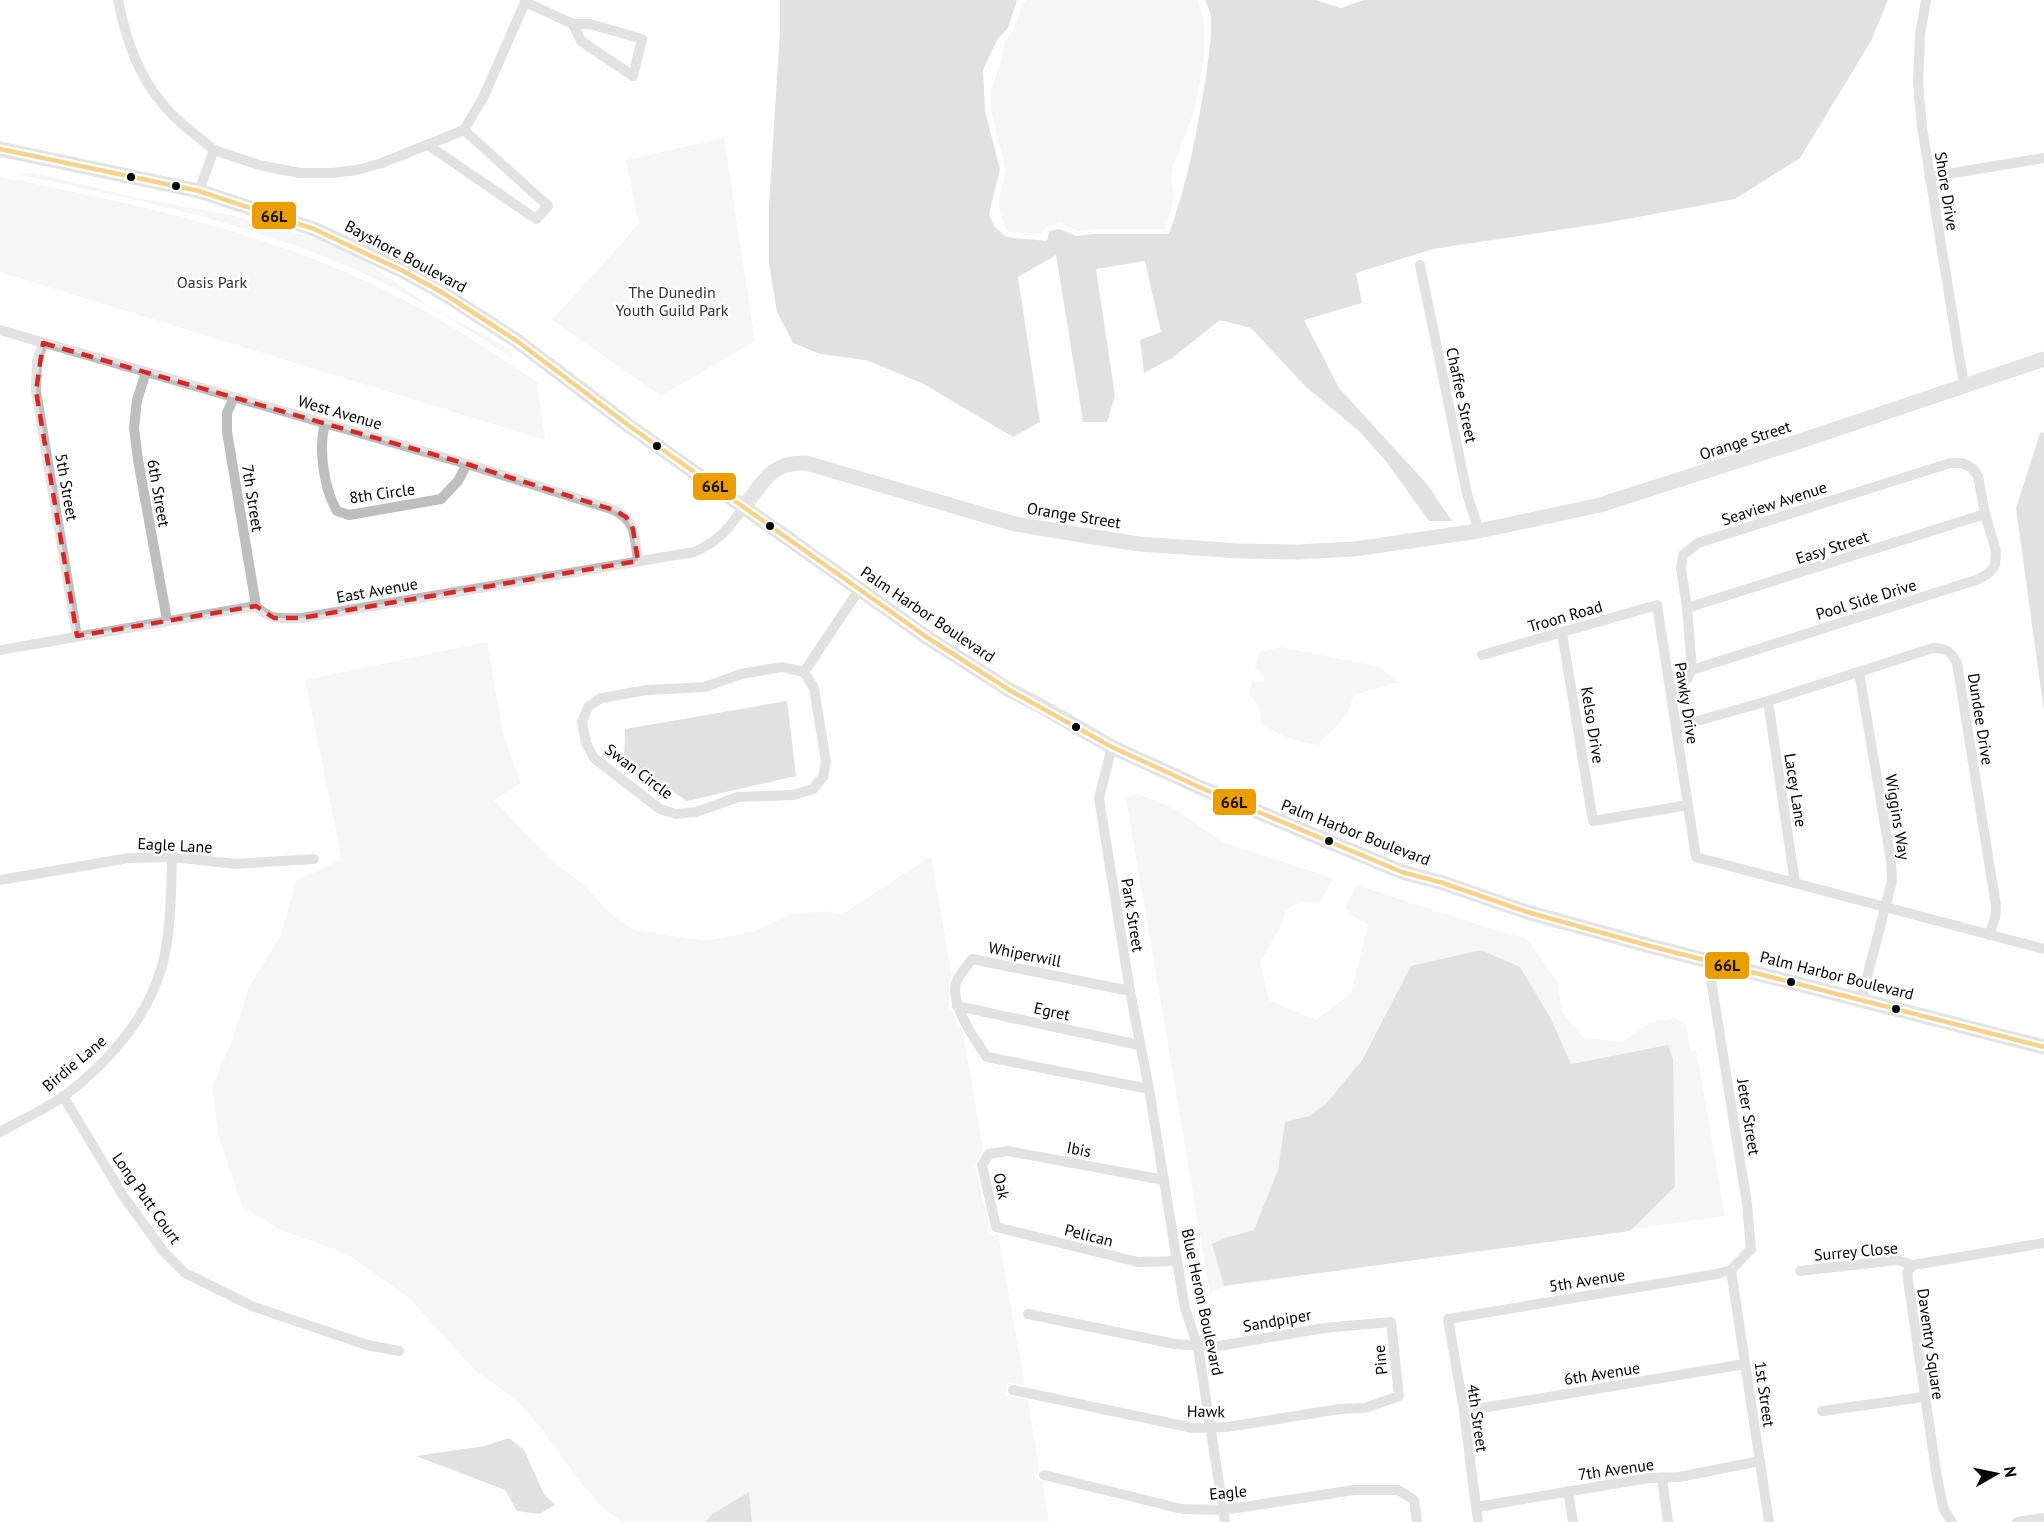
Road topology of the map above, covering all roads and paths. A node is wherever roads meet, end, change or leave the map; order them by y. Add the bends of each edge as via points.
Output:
1 (118, 0) edge
2 (1926, 0) edge
3 (526, 1) edge
4 (573, 24) junction
5 (464, 130) junction
6 (428, 145) junction
7 (0, 149) edge
8 (214, 150) junction
9 (2044, 158) edge
10 (1929, 177) junction
11 (199, 191) junction
12 (1420, 265) dead end
13 (0, 330) edge
14 (43, 343) junction
15 (2044, 359) edge
16 (146, 372) junction
17 (1964, 386) junction
18 (234, 397) junction
19 (325, 424) junction
20 (467, 464) junction
21 (744, 507) junction
22 (1985, 514) junction
23 (1479, 531) junction
24 (638, 561) junction
25 (859, 590) junction
26 (1657, 605) joint
27 (256, 606) junction
28 (1687, 608) junction
29 (167, 621) junction
30 (1562, 633) junction
31 (77, 636) junction
32 (0, 650) edge
33 (1482, 655) dead end
34 (1692, 669) junction
35 (804, 672) junction
36 (1859, 672) junction
37 (1671, 694) junction
38 (1768, 701) junction
39 (1676, 727) junction
40 (1112, 747) junction
41 (1688, 805) junction
42 (172, 857) junction
43 (314, 859) dead end
44 (0, 880) edge
45 (1795, 883) junction
46 (1886, 908) junction
47 (1989, 935) junction
48 (2044, 949) edge
49 (1708, 961) junction
50 (1130, 991) junction
51 (1861, 1000) junction
52 (957, 1006) junction
53 (1140, 1045) junction
54 (2044, 1047) edge
55 (1149, 1089) junction
56 (63, 1096) junction
57 (0, 1132) edge
58 (989, 1154) joint
59 (1164, 1180) junction
60 (996, 1227) joint
61 (2044, 1243) edge
62 (1177, 1261) junction
63 (1913, 1265) junction
64 (1731, 1270) junction
65 (1800, 1272) dead end
66 (1028, 1314) dead end
67 (1448, 1318) joint
68 (1391, 1322) joint
69 (1198, 1347) junction
70 (399, 1351) dead end
71 (1745, 1364) junction
72 (1012, 1390) dead end
73 (1399, 1396) joint
74 (1924, 1397) junction
75 (1464, 1411) junction
76 (1822, 1412) dead end
77 (1212, 1428) junction
78 (1760, 1461) junction
79 (1044, 1475) dead end
80 (1662, 1478) junction
81 (1568, 1491) junction
82 (1476, 1507) junction
83 (1224, 1510) junction
84 (2044, 1518) edge
85 (1225, 1522) edge
86 (1417, 1522) edge
87 (1478, 1522) edge
88 (1573, 1522) edge
89 (1668, 1522) edge
90 (1769, 1522) edge
91 (1952, 1522) edge
92 (2017, 1522) edge

1 - 8 street via 124,34 161,102
2 - 10 street, Shore Drive via 1918,83
3 - 4 street
3 - 5 street via 483,98
4 - 4 street via 590,24 642,39 633,76 581,41
5 - 6 street
5 - 6 street via 548,206 536,219
6 - 8 street via 357,170 332,173 300,173
7 - 11 main road, Bayshore Boulevard
8 - 11 street
9 - 10 street
10 - 17 street, Shore Drive
11 - 21 main road, Bayshore Boulevard via 314,229 443,293 517,341
12 - 23 street, Chaffee Street via 1467,494
13 - 14 street, West Avenue
14 - 16 street, West Avenue
14 - 31 street, 5th Street via 37,362 36,392
15 - 17 main road, Orange Street
16 - 18 street, West Avenue
16 - 29 street, 6th Street via 137,400 135,428
17 - 23 main road, Orange Street via 1600,505
18 - 19 street, West Avenue
18 - 27 street, 7th Street via 227,414 227,432
19 - 20 street, West Avenue
19 - 20 street, 8th Circle via 321,453 330,500 337,511 349,515 441,499
20 - 24 street, West Avenue via 614,510 626,517 633,529
21 - 23 main road, Orange Street via 770,473 794,462 819,465 1016,524 1139,544 1296,552 1354,549
21 - 24 street, East Avenue via 723,537 709,546
21 - 25 main road, Palm Harbor Boulevard
22 - 28 street, Easy Street
22 - 28 street, Seaview Avenue via 1978,476 1962,462 1698,543 1683,555
22 - 34 street, Pool Side Drive via 1996,551 1995,565 1988,574
24 - 27 street, East Avenue via 301,618 274,618
25 - 35 street
25 - 40 main road, Palm Harbor Boulevard via 1011,691
26 - 30 street, Troon Road
26 - 37 street, Pawky Drive
27 - 29 street
28 - 34 street, Seaview Avenue
29 - 31 street
30 - 33 street, Troon Road
30 - 41 street, Kelso Drive via 1593,821
31 - 32 street
34 - 37 street
35 - 35 street, Swan Circle via 782,667 741,674 705,687 647,690 601,698 588,708 582,722 586,743 594,758 660,809 676,814 696,812 738,797 793,795 813,789 823,777 826,762 814,688
36 - 38 street, Dundee Drive
36 - 46 street, Wiggins Way via 1892,861
36 - 47 street, Dundee Drive via 1933,648 1951,652 1957,663 1996,906
37 - 39 street, Pawky Drive
38 - 39 street, Dundee Drive
38 - 45 street, Lacey Lane
39 - 41 street, Pawky Drive
40 - 49 main road, Palm Harbor Boulevard via 1402,872 1527,912
40 - 50 street, Park Street via 1099,798
41 - 45 street via 1696,857
42 - 43 street, Eagle Lane via 236,864
42 - 44 street, Eagle Lane via 129,858
42 - 56 street, Birdie Lane via 162,966 148,1000 108,1058
45 - 46 street
46 - 47 street
46 - 51 street, Wiggins Way
47 - 48 street
49 - 51 main road, Palm Harbor Boulevard
49 - 64 street, Jeter Street via 1751,1249
50 - 52 street, Whiperwill via 972,959 956,983
50 - 53 street, Park Street
51 - 54 main road, Palm Harbor Boulevard
52 - 53 street, Egret
52 - 55 street via 987,1057
53 - 55 street, Park Street
55 - 59 street, Blue Heron Boulevard
56 - 57 street, Birdie Lane
56 - 70 street, Long Putt Court via 124,1197 164,1252 185,1273 252,1306 367,1345
58 - 59 street, Ibis via 1008,1151
58 - 60 street, Oak via 982,1165
59 - 62 street, Blue Heron Boulevard
60 - 62 street, Pelican via 1138,1262
61 - 63 street
62 - 69 street, Blue Heron Boulevard via 1185,1308
63 - 65 street, Surrey Close via 1897,1260
63 - 74 street, Daventry Square via 1906,1279
64 - 67 street, 5th Avenue
64 - 71 street, 1st Street
66 - 69 street, Sandpiper
67 - 75 street, 4th Street
68 - 69 street, Sandpiper
68 - 73 street, Pine
69 - 77 street, Blue Heron Boulevard
71 - 75 street, 6th Avenue
71 - 78 street, 1st Street
72 - 77 street, Hawk via 1193,1428
73 - 77 street, Hawk via 1365,1408
74 - 76 street
74 - 91 street, Daventry Square via 1941,1502
75 - 82 street, 4th Street
77 - 83 street, Blue Heron Boulevard
78 - 80 street, 7th Avenue
78 - 90 street, 1st Street
79 - 83 street, Eagle via 1182,1509
80 - 81 street, 7th Avenue
80 - 89 street
81 - 82 street, 7th Avenue
81 - 88 street
82 - 87 street, 4th Street
83 - 85 street, Blue Heron Boulevard
83 - 86 street, Eagle via 1354,1490 1398,1490 1414,1500
84 - 92 street

